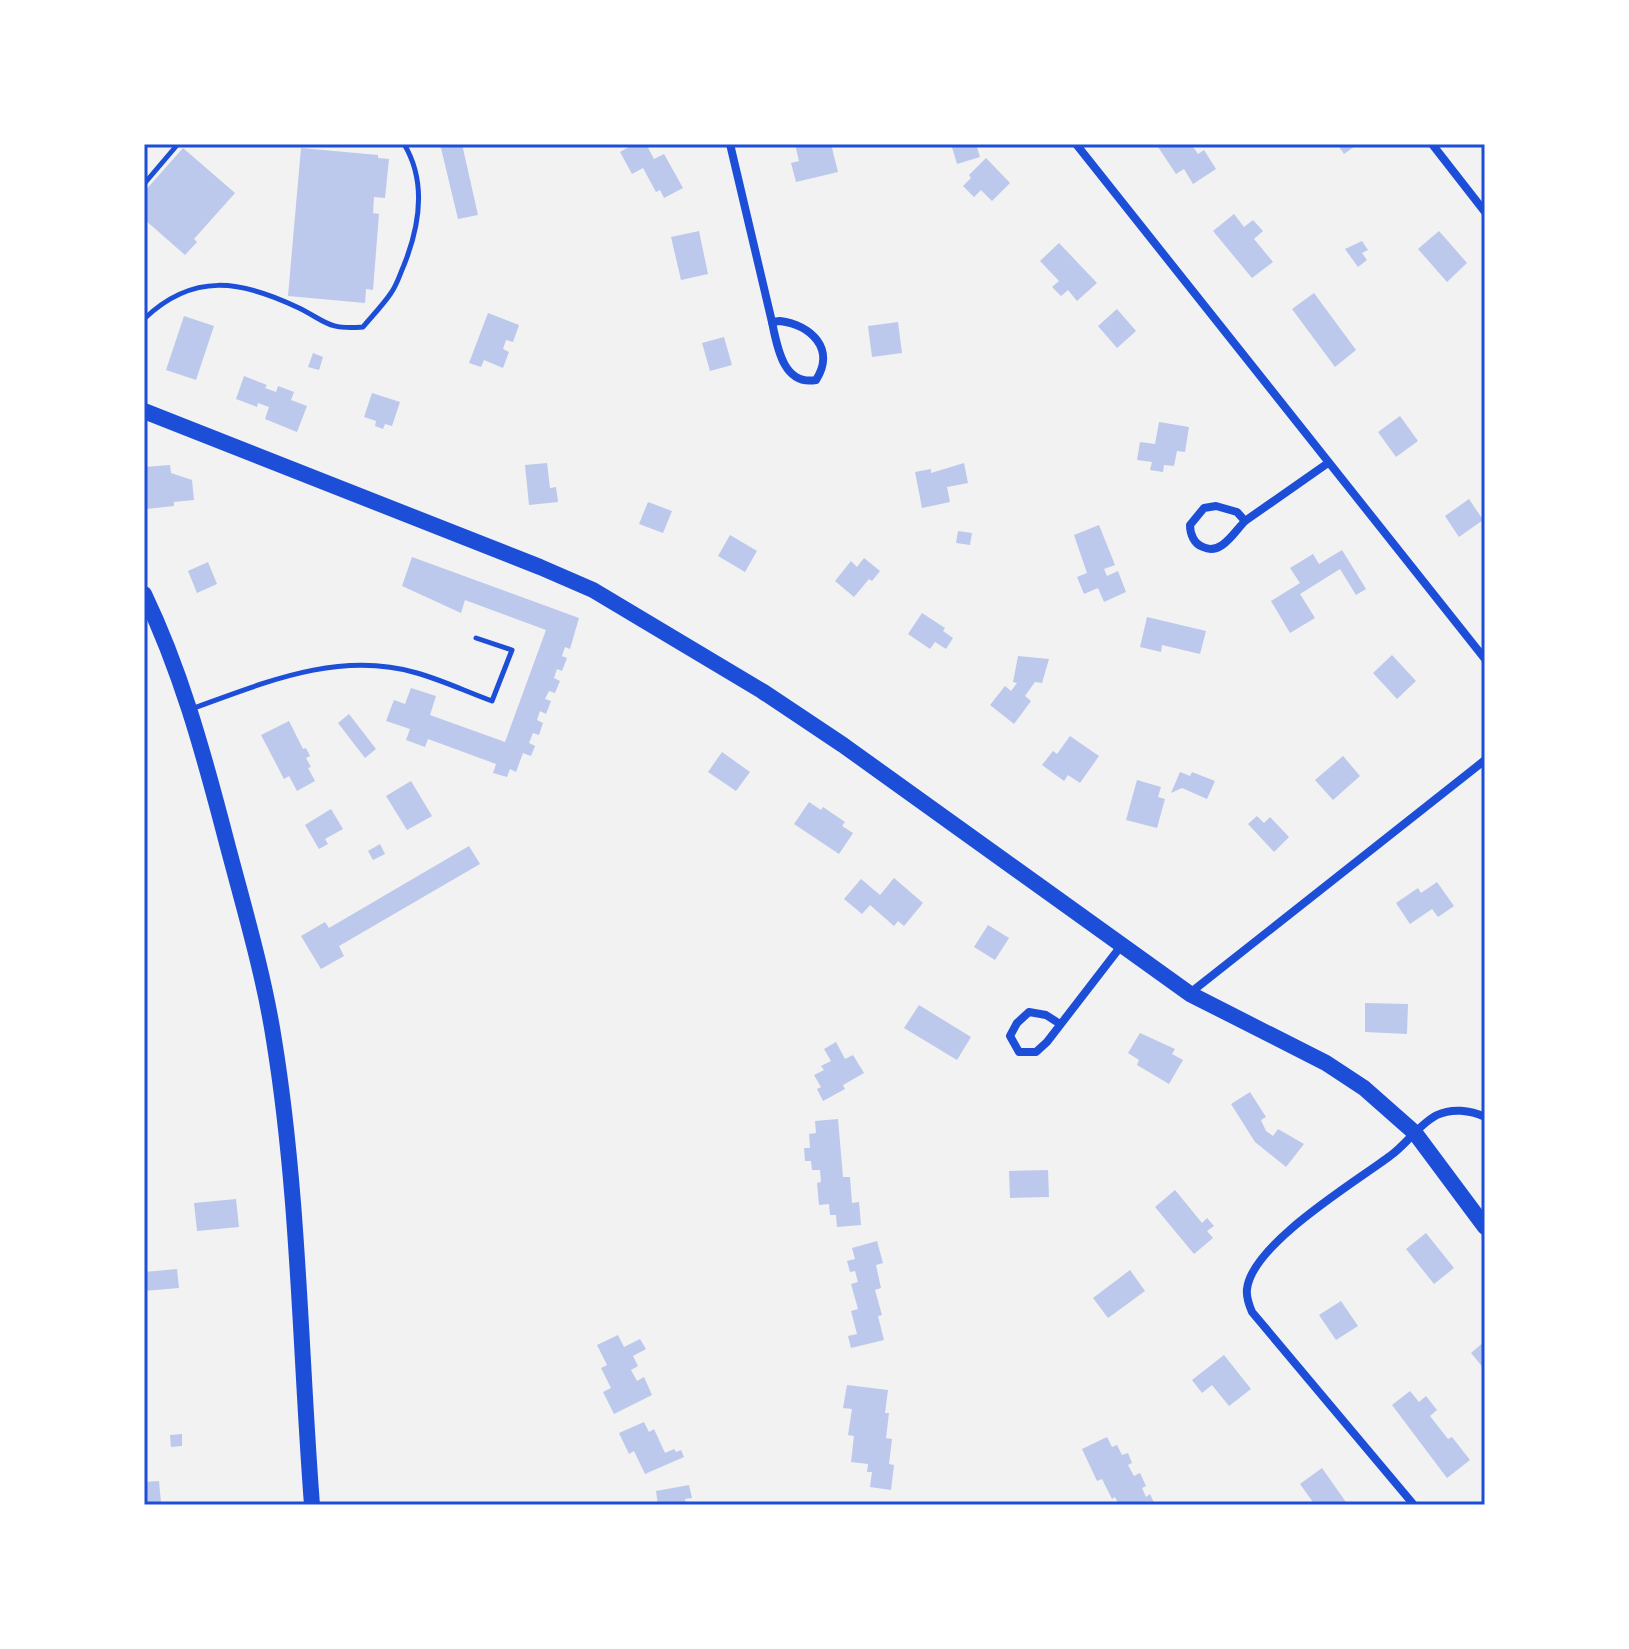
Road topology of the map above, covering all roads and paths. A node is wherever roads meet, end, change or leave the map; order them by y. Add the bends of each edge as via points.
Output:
1 (178, 144) edge
2 (404, 144) edge
3 (730, 144) edge
4 (1076, 144) edge
5 (1432, 144) edge
6 (144, 184) edge
7 (1485, 212) edge
8 (144, 319) edge
9 (772, 322) junction
10 (144, 411) edge
11 (1328, 463) junction
12 (1245, 521) junction
13 (144, 594) edge
14 (476, 638) dead end
15 (1485, 659) edge
16 (190, 710) junction
17 (1485, 760) edge
18 (1121, 946) junction
19 (1190, 994) junction
20 (1060, 1024) junction
21 (1485, 1117) edge
22 (1415, 1133) junction
23 (1485, 1227) edge
24 (312, 1505) edge
25 (1414, 1505) edge

1 - 6 lane
2 - 8 lane via 420,185 419,213 393,292 363,327 341,329 279,299 218,284 192,287 162,302
3 - 9 street
4 - 11 street
5 - 7 street
9 - 9 street via 787,369 806,382 816,380 824,360 817,339 792,322
10 - 18 main road via 593,590 843,745
11 - 12 street
11 - 15 street
12 - 12 street via 1216,549 1198,546 1190,531 1204,508 1237,512
13 - 16 main road
14 - 16 lane via 512,650 492,701 416,672 351,665 294,674
16 - 24 main road via 274,1037 292,1196
17 - 19 street
18 - 19 main road
18 - 20 street
19 - 22 main road via 1326,1063
20 - 20 street via 1036,1052 1019,1052 1010,1036 1029,1012
21 - 22 street via 1455,1110 1436,1116
22 - 23 main road
22 - 25 street via 1287,1232 1260,1258 1246,1287 1252,1312

